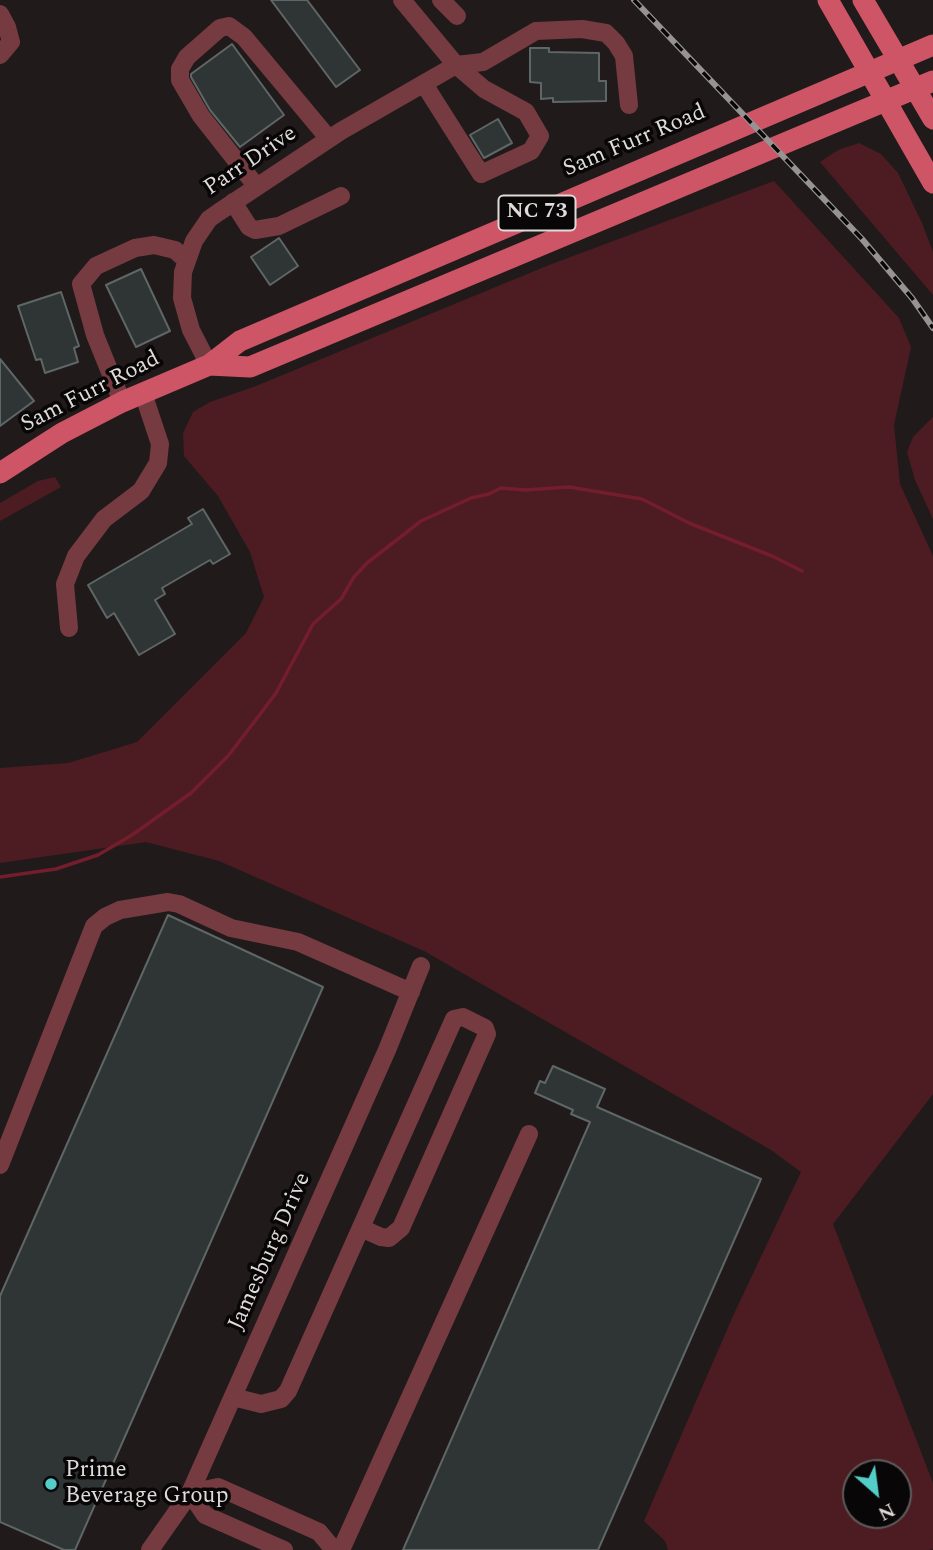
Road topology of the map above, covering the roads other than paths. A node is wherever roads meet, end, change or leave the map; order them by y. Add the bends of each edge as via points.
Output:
1 (441, 0) edge
2 (828, 0) edge
3 (863, 0) edge
4 (409, 3) edge
5 (0, 14) edge
6 (457, 16) dead end
7 (933, 45) edge
8 (0, 55) edge
9 (898, 59) junction
10 (456, 65) junction
11 (871, 72) junction
12 (424, 83) junction
13 (924, 85) edge
14 (887, 101) junction
15 (629, 105) dead end
16 (933, 119) edge
17 (329, 139) junction
18 (933, 183) edge
19 (257, 187) junction
20 (341, 195) dead end
21 (233, 202) junction
22 (186, 260) junction
23 (209, 365) junction
24 (142, 393) junction
25 (122, 402) junction
26 (0, 474) edge
27 (69, 628) dead end
28 (421, 966) dead end
29 (411, 992) junction
30 (529, 1134) dead end
31 (1, 1159) edge
32 (361, 1228) junction
33 (233, 1397) junction
34 (190, 1493) junction
35 (150, 1550) edge
36 (285, 1550) edge
37 (334, 1550) edge
38 (341, 1550) edge

1 - 6 street
2 - 11 main road
3 - 9 main road
4 - 10 street
5 - 8 street via 11,42
7 - 9 main road, Sam Furr Road / NC 73
9 - 11 main road, Sam Furr Road / NC 73
9 - 13 main road
10 - 12 street, Parr Drive
10 - 12 street via 484,89 526,112 540,136 531,151 481,174
10 - 15 street, Parr Drive via 483,62 536,31 606,33 624,56
11 - 14 main road
11 - 23 main road, Sam Furr Road / NC 73 via 240,341
12 - 17 street, Parr Drive
13 - 14 main road, Sam Furr Road / NC 73
13 - 16 main road
14 - 18 main road
14 - 23 main road, Sam Furr Road / NC 73 via 250,367
17 - 19 street, Parr Drive
17 - 19 street via 244,37 229,26 220,28 187,57 179,77 201,116
19 - 21 street, Parr Drive
20 - 21 street via 279,226 255,230
21 - 22 street, Parr Drive via 209,219
22 - 23 street, Parr Drive via 182,285 185,313
22 - 25 street via 175,250 154,245 135,248 96,266 81,284 95,335
23 - 24 main road, Sam Furr Road / NC 73
24 - 25 main road, Sam Furr Road / NC 73
24 - 27 street via 160,444 158,463 141,491 104,519 76,556 65,584
25 - 26 main road, Sam Furr Road / NC 73 via 45,443
28 - 29 street, Jamesburg Drive
29 - 31 street via 298,942 231,928 179,904 168,902 105,916 94,926
29 - 33 street, Jamesburg Drive
30 - 38 street
32 - 32 street via 454,1019 463,1017 485,1028 487,1034 401,1228 389,1238
32 - 33 street via 288,1391 281,1399 261,1404
33 - 34 street, Jamesburg Drive
34 - 35 street, Jamesburg Drive
34 - 36 street via 205,1515
34 - 37 street via 218,1487 319,1532

